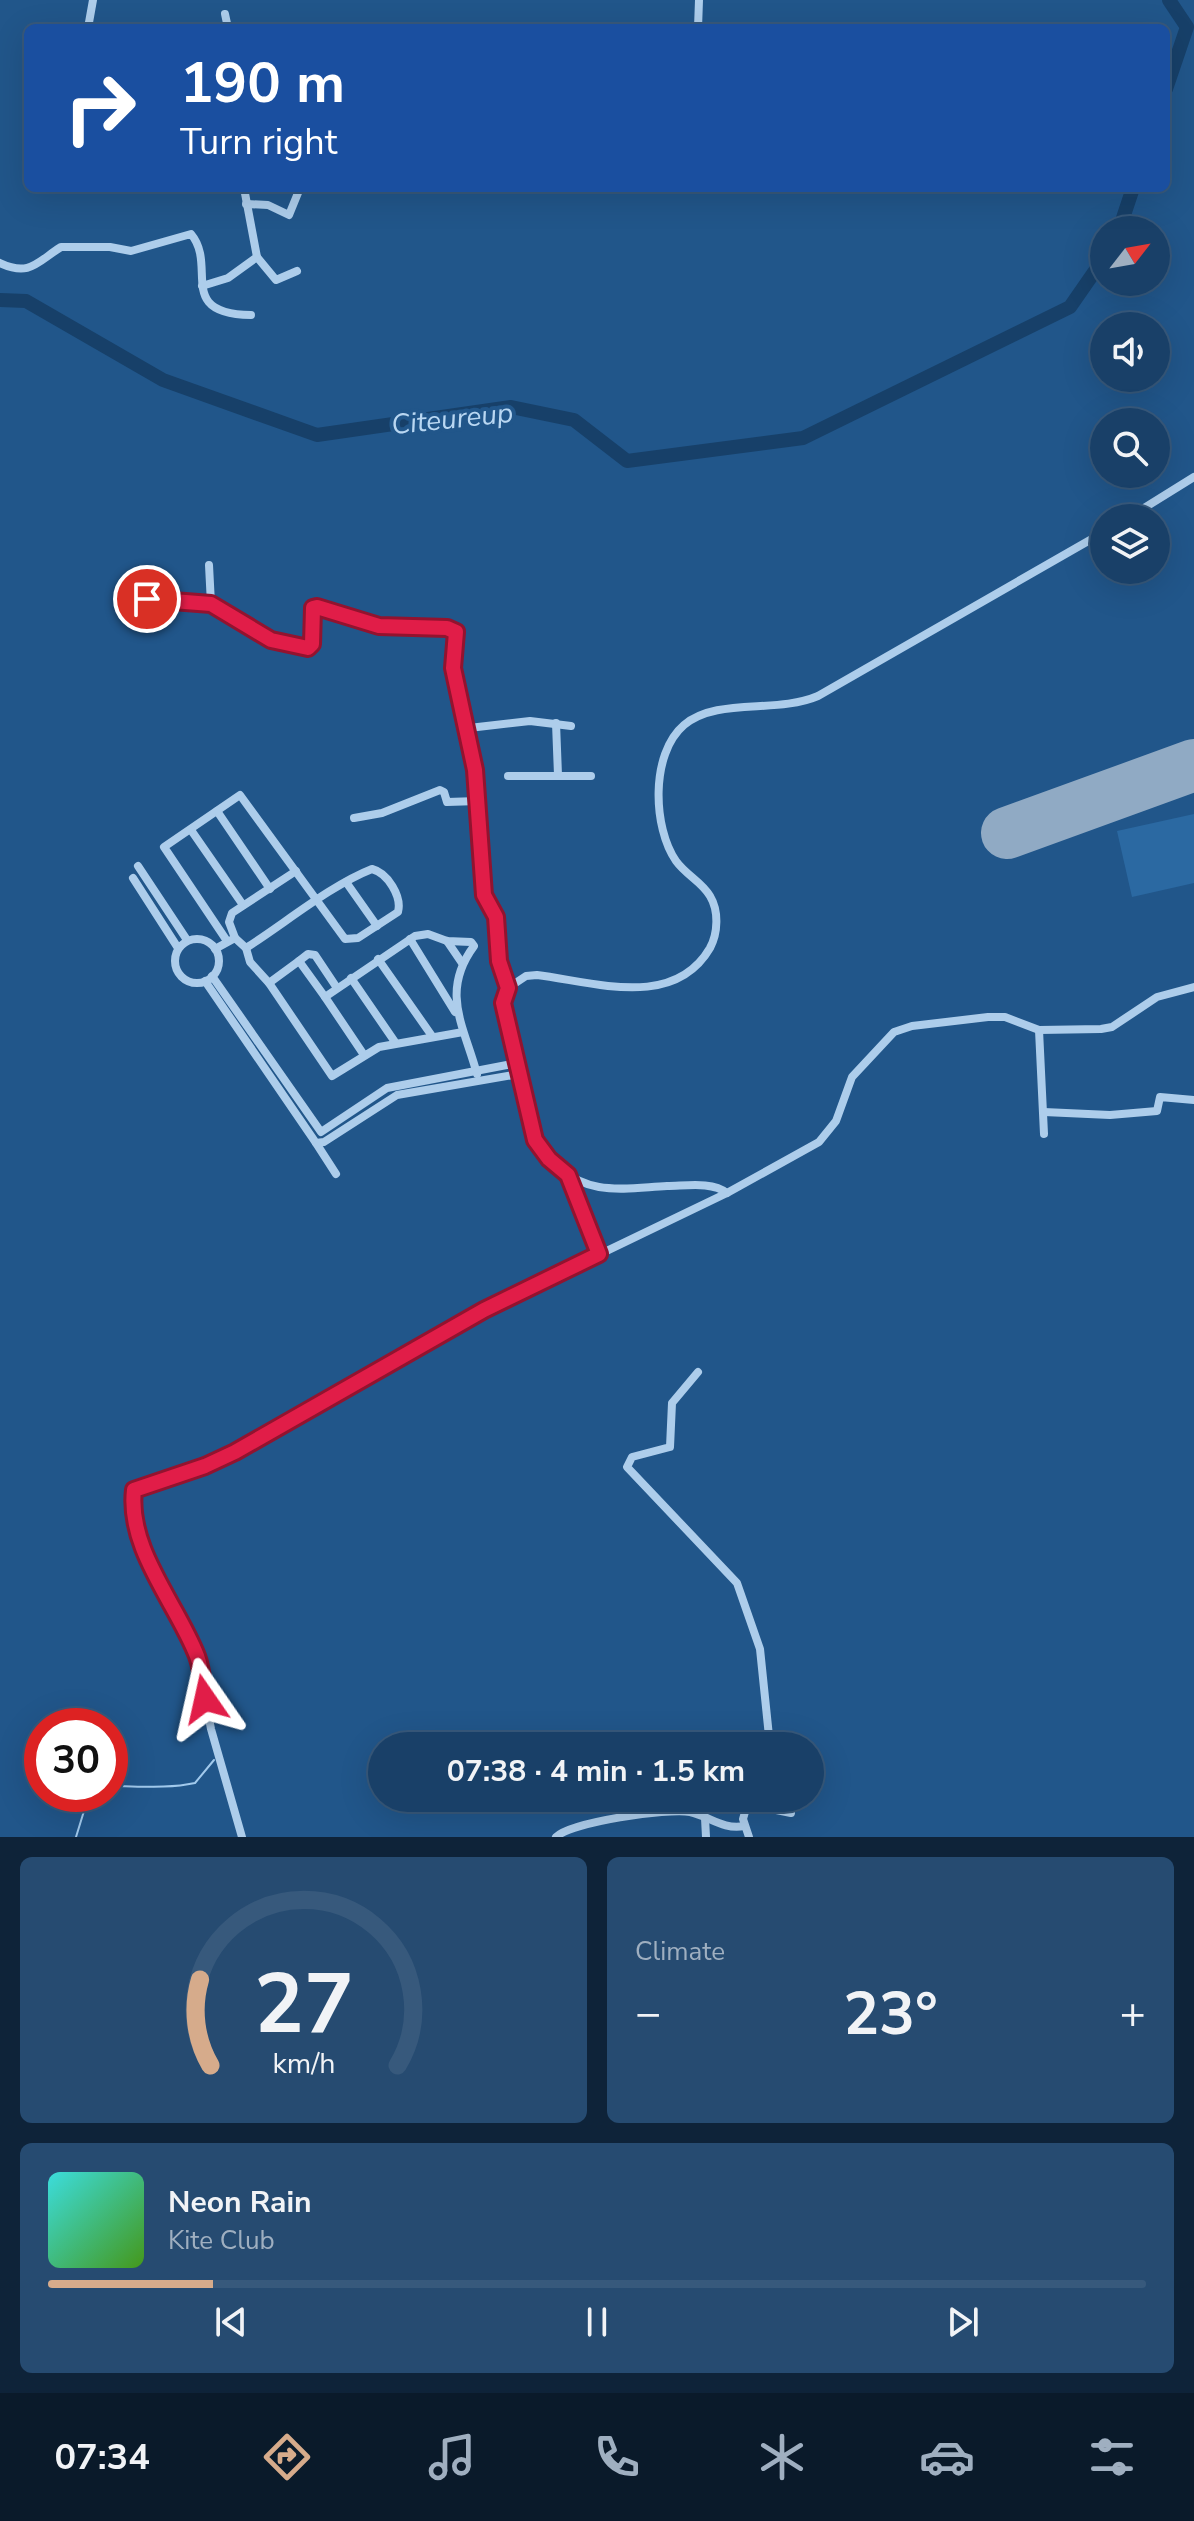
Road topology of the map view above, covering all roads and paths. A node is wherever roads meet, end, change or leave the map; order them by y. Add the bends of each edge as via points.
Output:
1 (93, 0) edge
2 (699, 0) edge
3 (225, 14) dead end
4 (89, 24) edge
5 (227, 24) edge
6 (698, 24) edge
7 (244, 192) edge
8 (298, 192) edge
9 (246, 204) junction
10 (257, 257) junction
11 (0, 263) edge
12 (297, 271) dead end
13 (202, 286) junction
14 (251, 315) dead end
15 (1194, 477) edge
16 (1151, 504) edge
17 (1090, 540) edge
18 (209, 565) dead end
19 (147, 599) dead end
20 (211, 604) junction
21 (556, 723) junction
22 (571, 726) dead end
23 (469, 728) junction
24 (558, 775) junction
25 (508, 776) dead end
26 (591, 776) dead end
27 (478, 801) junction
28 (217, 811) junction
29 (354, 818) dead end
30 (191, 830) junction
31 (138, 866) dead end
32 (296, 871) junction
33 (133, 878) dead end
34 (346, 882) junction
35 (270, 889) junction
36 (317, 902) junction
37 (243, 905) junction
38 (377, 926) junction
39 (231, 939) junction
40 (410, 939) junction
41 (187, 940) junction
42 (447, 941) junction
43 (178, 948) junction
44 (246, 948) junction
45 (215, 949) junction
46 (378, 959) junction
47 (299, 961) junction
48 (462, 963) junction
49 (351, 978) junction
50 (209, 979) junction
51 (269, 983) junction
52 (1194, 987) edge
53 (337, 988) junction
54 (508, 988) junction
55 (325, 997) junction
56 (456, 1012) junction
57 (1039, 1030) junction
58 (463, 1032) junction
59 (432, 1036) junction
60 (395, 1042) junction
61 (364, 1055) junction
62 (517, 1063) junction
63 (476, 1071) junction
64 (519, 1074) junction
65 (478, 1081) junction
66 (1194, 1100) edge
67 (1044, 1112) junction
68 (1044, 1134) dead end
69 (316, 1143) junction
70 (336, 1174) dead end
71 (568, 1175) junction
72 (727, 1193) junction
73 (599, 1254) junction
74 (698, 1372) dead end
75 (769, 1732) edge
76 (746, 1812) edge
77 (787, 1812) edge
78 (791, 1813) dead end
79 (705, 1818) junction
80 (744, 1826) junction
81 (242, 1837) edge
82 (556, 1837) edge
83 (706, 1837) edge
84 (749, 1837) edge

1 - 4 street
2 - 6 street
3 - 5 street
7 - 9 street
8 - 9 street via 289,215 268,205
9 - 10 street
10 - 12 street via 276,280
10 - 13 street via 228,278
11 - 13 street via 27,270 61,247 131,251 188,234 195,240
13 - 14 street via 212,306
15 - 16 street
17 - 54 street via 818,696 784,707 710,712 683,725 664,761 661,817 669,850 713,903 716,929 709,949 685,976 659,987 537,975
18 - 20 street
19 - 20 street
20 - 23 street via 271,640 308,648 317,607 379,626 453,629 453,668
21 - 22 street
21 - 23 street
21 - 24 street
23 - 27 street
24 - 25 street
24 - 26 street
27 - 29 street via 447,802 440,790
27 - 54 street via 484,895 496,917 499,961
28 - 30 street
28 - 32 street via 243,796
28 - 35 street
30 - 37 street
30 - 39 street via 164,847
31 - 41 street
32 - 35 street
32 - 36 street
33 - 43 street
34 - 36 street
34 - 38 street
34 - 38 street via 372,869 389,881 400,909
35 - 37 street
36 - 38 street via 345,939 354,940
36 - 44 street
37 - 39 street via 230,918
39 - 44 street
39 - 45 street
40 - 42 street via 428,934
40 - 46 street
40 - 56 street
41 - 43 street
41 - 45 street via 203,939
42 - 48 street
42 - 48 street via 474,943
43 - 50 street via 175,965 181,976 191,982
44 - 51 street via 250,962
45 - 50 street via 219,963
46 - 49 street
46 - 59 street
47 - 51 street
47 - 53 street via 315,955
47 - 55 street
48 - 56 street
49 - 53 street
49 - 60 street
50 - 63 street via 321,1132 387,1088
50 - 69 street
51 - 61 street via 329,1075
52 - 57 street via 1157,997 1106,1028
53 - 55 street
54 - 62 street via 503,1003
55 - 61 street
56 - 58 street
57 - 67 street
57 - 72 street via 1005,1017 988,1017 894,1032 852,1077 825,1138
58 - 59 street
58 - 63 street
59 - 60 street
60 - 61 street
62 - 63 street
62 - 64 street
63 - 65 street
64 - 65 street
64 - 71 street via 535,1140
65 - 69 street via 397,1095
66 - 67 street via 1160,1097 1157,1111 1110,1115
67 - 68 street
69 - 70 street
71 - 72 street via 600,1187 709,1186
71 - 73 street
72 - 73 street
73 - 81 street via 484,1310 235,1452 134,1490 145,1549 198,1659 211,1729
74 - 75 street via 672,1403 670,1447 632,1457 627,1467 737,1583 760,1649
76 - 80 street
77 - 78 street
79 - 80 street
79 - 82 street via 667,1812 601,1822
79 - 83 street
80 - 84 street

